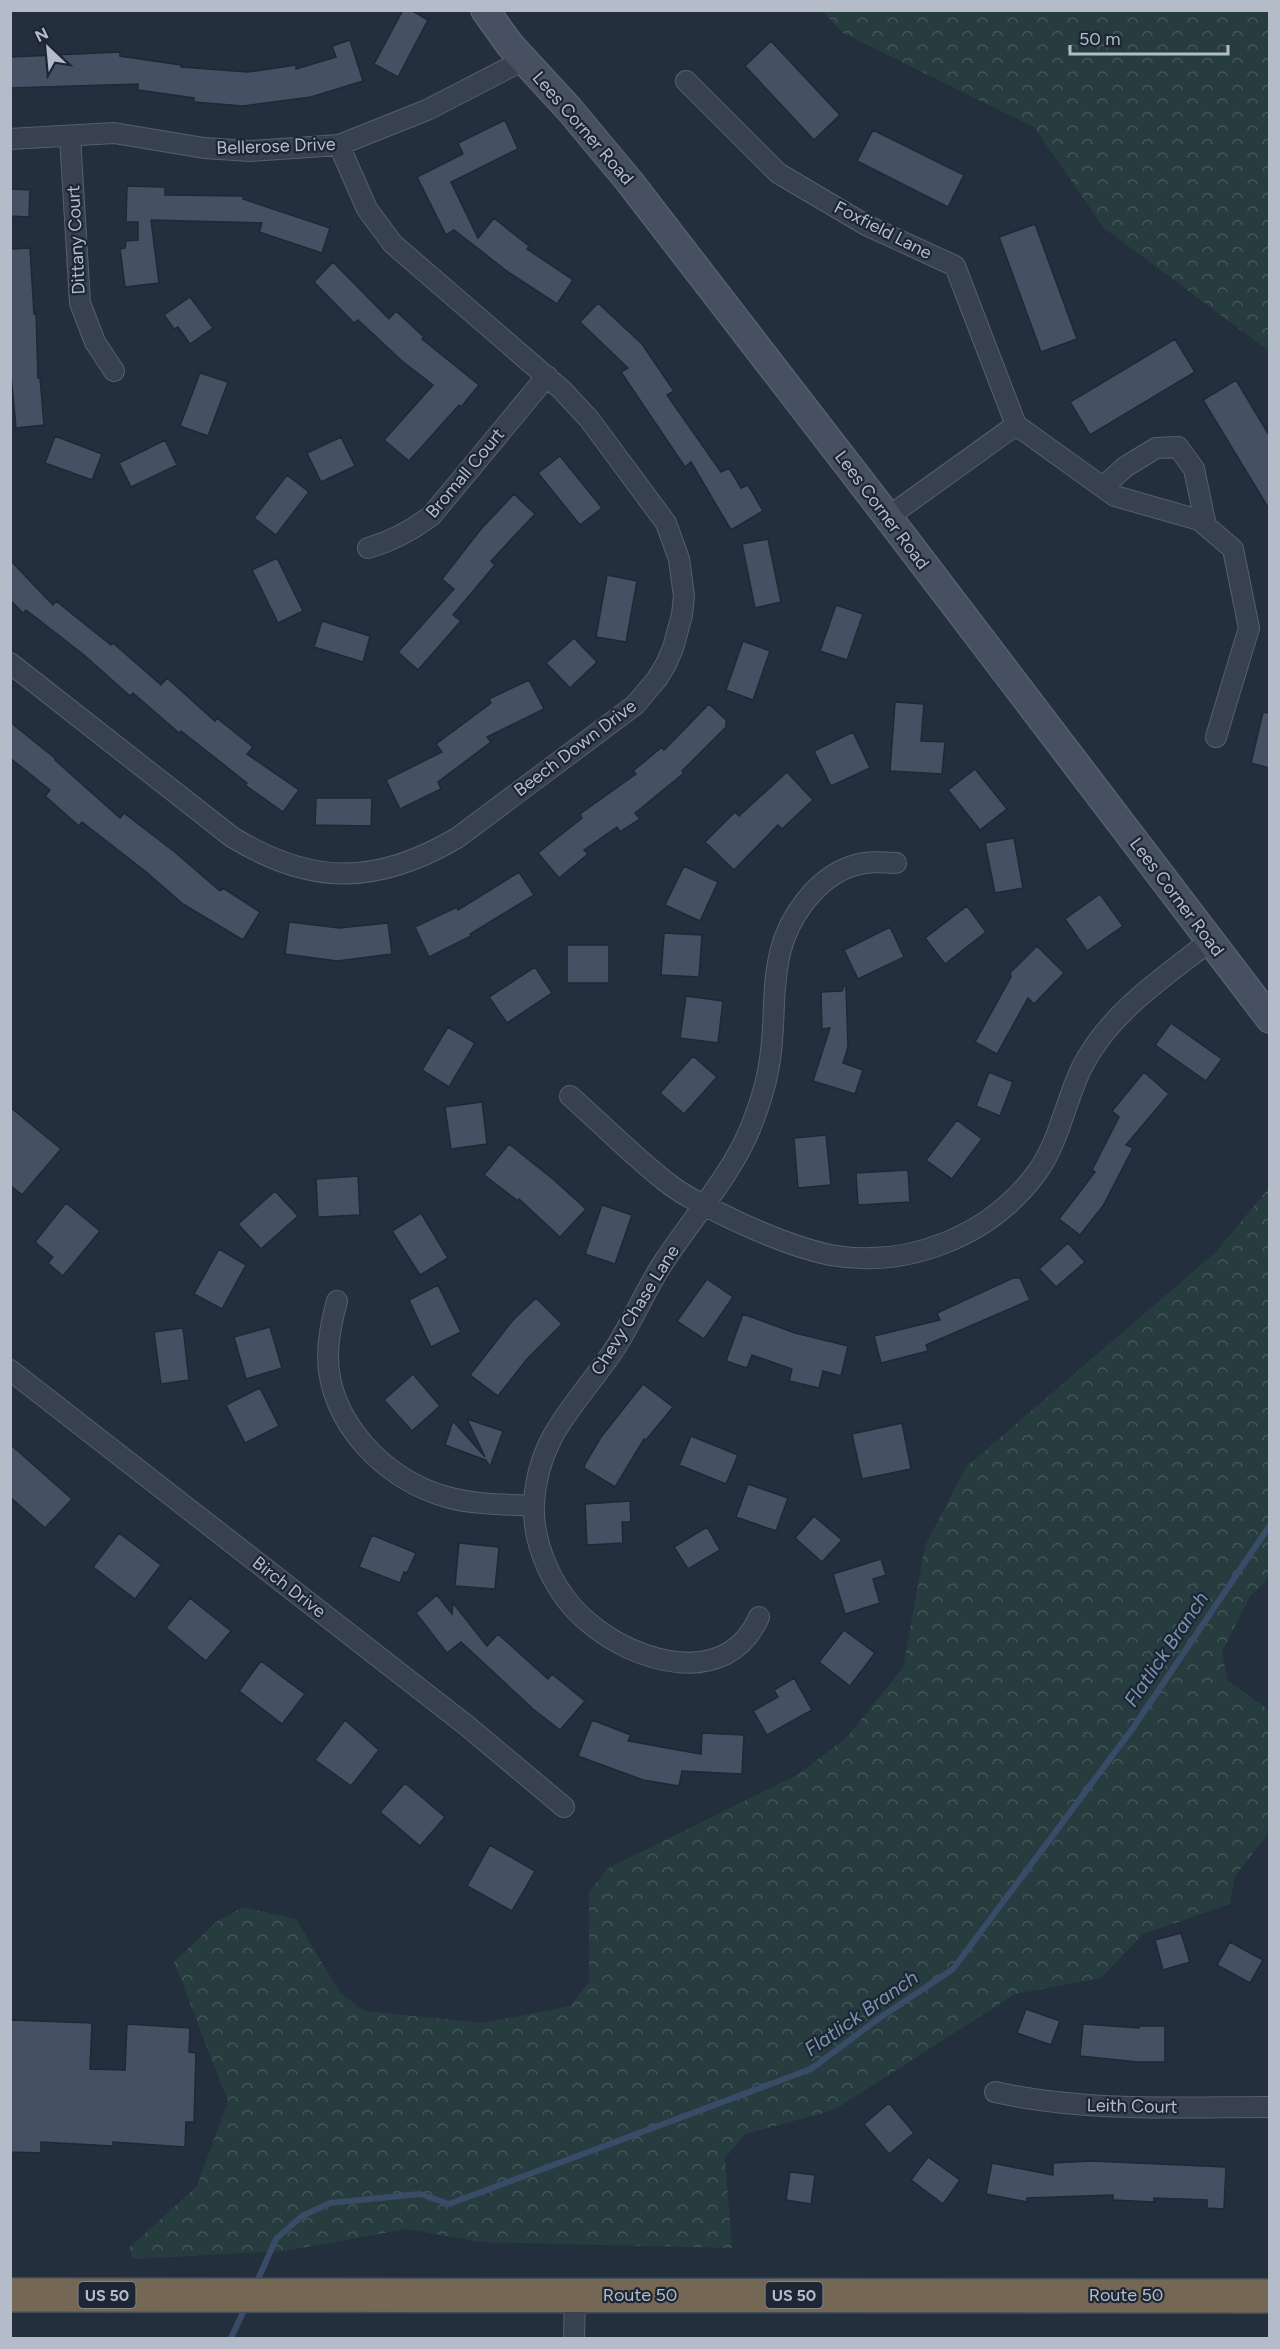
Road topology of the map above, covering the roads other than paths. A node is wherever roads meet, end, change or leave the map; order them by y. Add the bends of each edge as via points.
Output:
1 (485, 10) edge
2 (524, 60) junction
3 (686, 81) dead end
4 (70, 136) junction
5 (10, 139) edge
6 (339, 145) junction
7 (114, 371) dead end
8 (547, 376) junction
9 (1016, 425) junction
10 (1103, 487) junction
11 (888, 517) junction
12 (1206, 526) junction
13 (368, 548) dead end
14 (10, 663) edge
15 (1216, 737) dead end
16 (896, 863) dead end
17 (1210, 941) junction
18 (1269, 1019) edge
19 (570, 1096) dead end
20 (704, 1206) junction
21 (338, 1301) dead end
22 (10, 1370) edge
23 (534, 1506) junction
24 (759, 1617) dead end
25 (564, 1807) dead end
26 (995, 2092) dead end
27 (1269, 2107) edge
28 (10, 2295) edge
29 (575, 2295) junction
30 (1269, 2296) edge
31 (574, 2338) edge

1 - 2 street, Lees Corner Road
2 - 6 street, Bellerose Drive via 427,110
2 - 11 street, Lees Corner Road via 629,181
3 - 9 street, Foxfield Lane via 778,173 866,225 955,266
4 - 5 street, Bellerose Drive
4 - 6 street, Bellerose Drive via 114,133 204,148 250,151
4 - 7 street, Dittany Court via 80,303 95,342
6 - 8 street, Beech Down Drive via 367,209 393,244
8 - 13 street, Bromall Court via 431,516 412,531
8 - 14 street, Beech Down Drive via 589,419 666,523 682,578 679,632 657,679 635,705 429,854 377,871 335,874 287,865 258,853 232,837
9 - 10 street
9 - 11 street
10 - 12 street via 1115,496 1198,520
10 - 12 street via 1125,466 1156,448 1178,447 1194,469
11 - 17 street, Lees Corner Road
12 - 15 street via 1233,549 1249,628
16 - 20 street, Chevy Chase Lane via 873,861 836,873 820,885 798,912 780,953 769,1066 761,1099 750,1130
17 - 18 street, Lees Corner Road
17 - 20 street via 1134,1000 1104,1032 1082,1068 1060,1130 1038,1170 1008,1204 954,1240 892,1256 831,1255 775,1239
19 - 20 street via 666,1182
20 - 23 street, Chevy Chase Lane via 664,1261 611,1355 560,1422 546,1450
21 - 23 street via 330,1327 330,1375 346,1418 374,1457 424,1490 448,1498
22 - 25 street, Birch Drive via 466,1725
23 - 24 street, Chevy Chase Lane via 536,1531 556,1584 587,1622 617,1644 661,1660 711,1661 744,1642
26 - 27 street, Leith Court via 1076,2105
28 - 29 highway, Route 50 / US 50
29 - 30 highway, Route 50 / US 50
29 - 31 street

